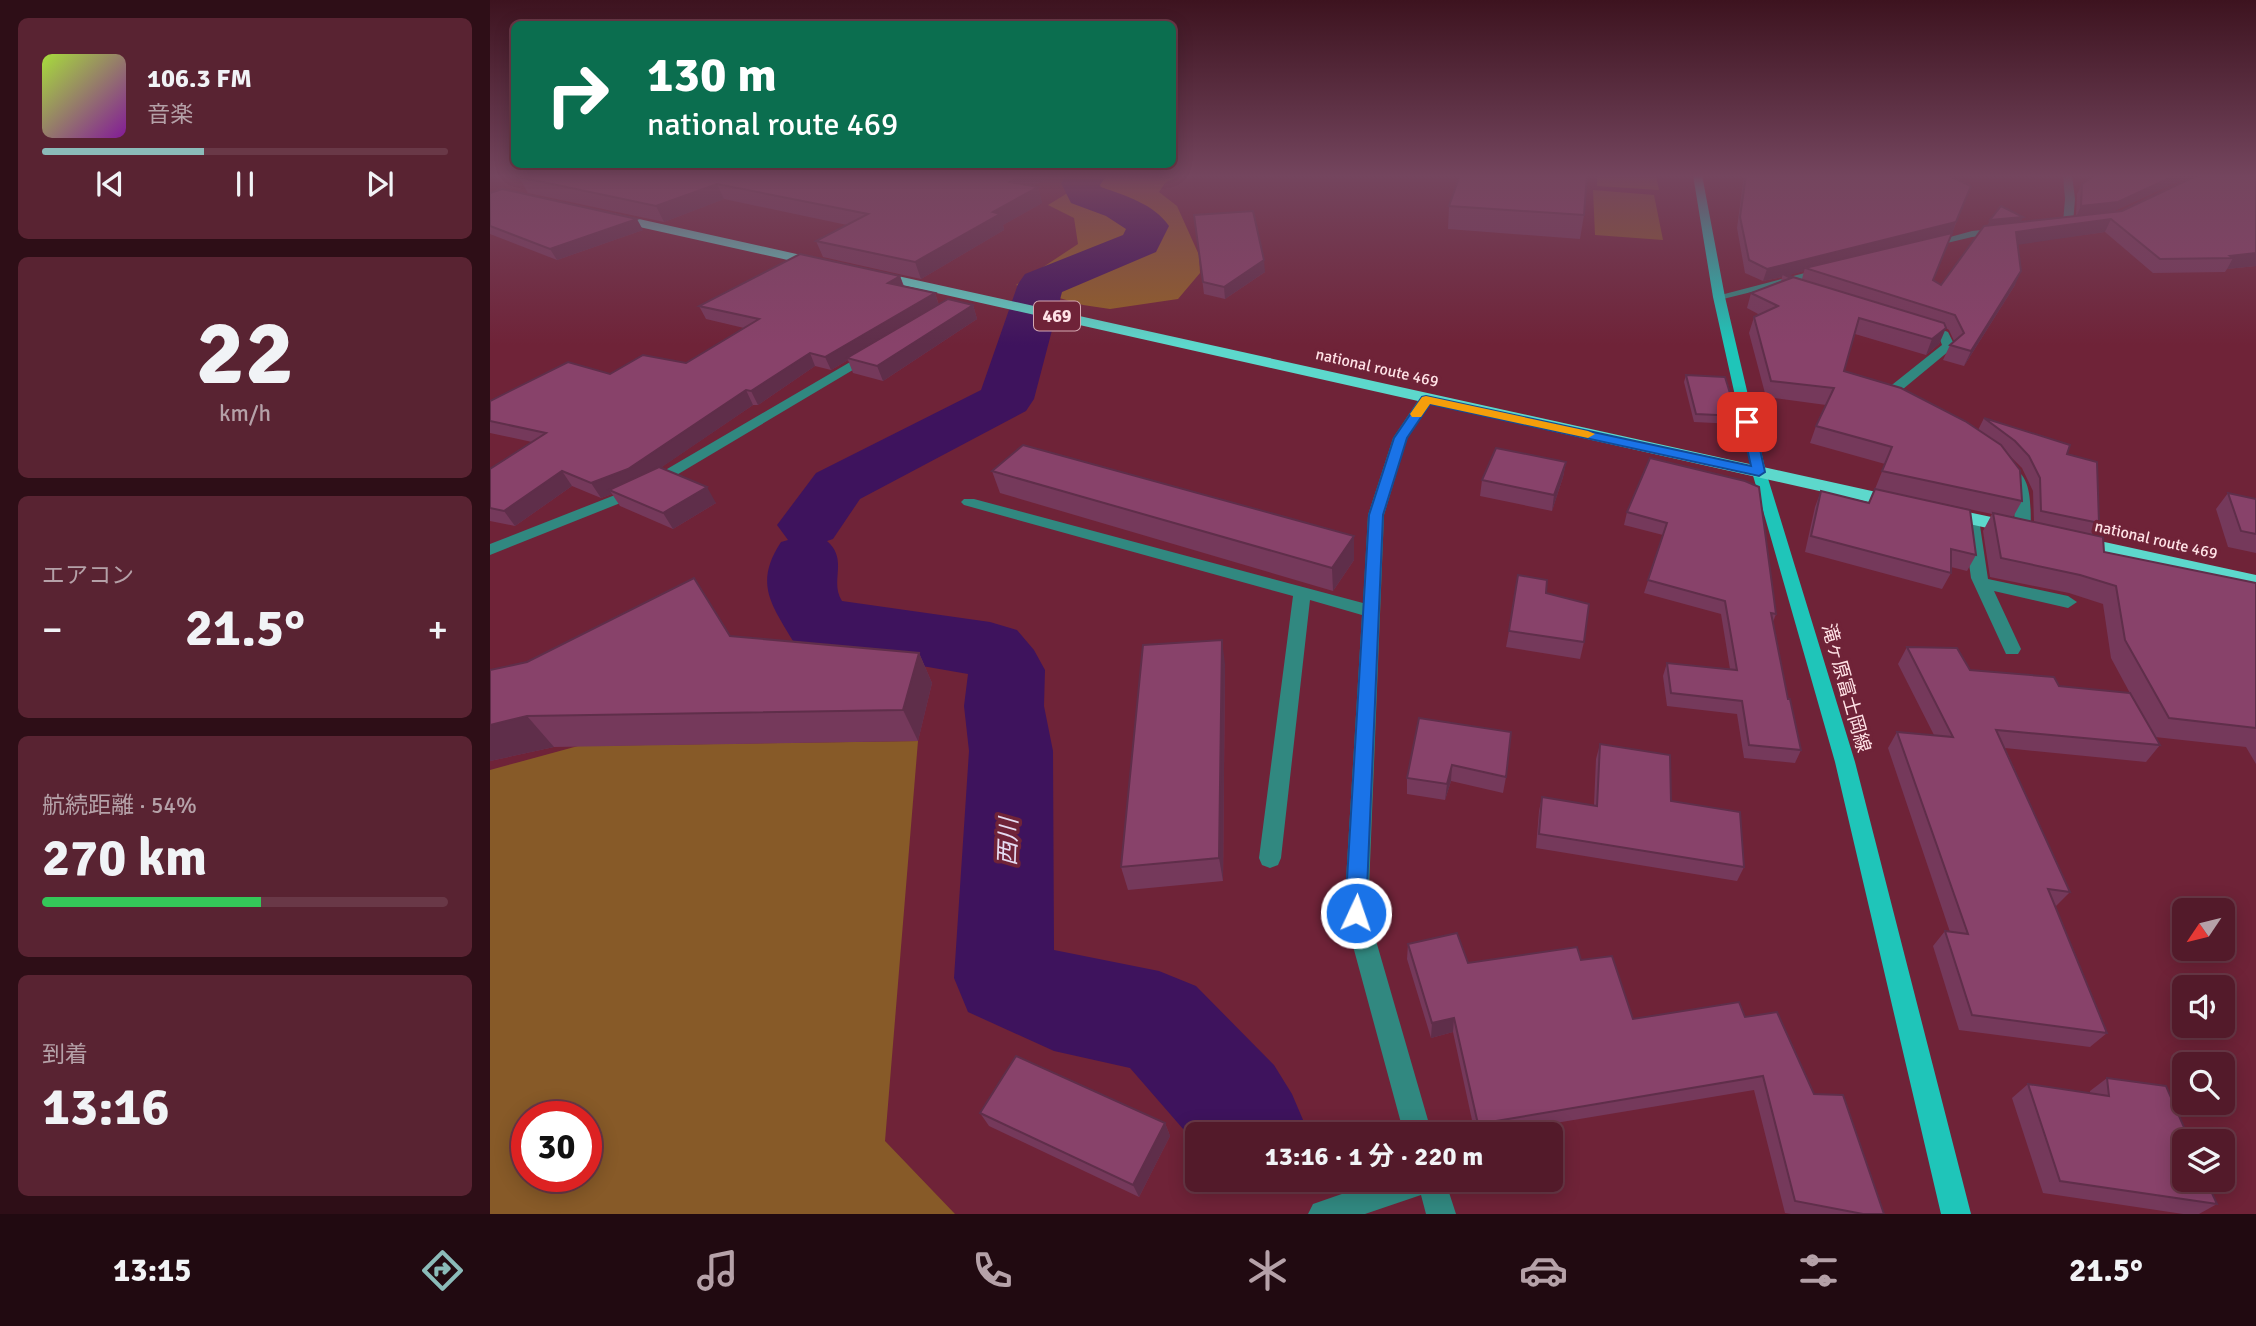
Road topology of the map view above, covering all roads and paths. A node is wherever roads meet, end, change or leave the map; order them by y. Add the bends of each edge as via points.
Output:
1 (676, 232) edge
2 (1707, 232) edge
3 (1991, 232) edge
4 (1909, 249) edge
5 (836, 267) edge
6 (1831, 269) edge
7 (862, 272) edge
8 (1779, 282) junction
9 (1804, 290) edge
10 (969, 296) junction
11 (1719, 297) junction
12 (946, 310) edge
13 (1904, 321) edge
14 (887, 344) edge
15 (1426, 399) junction
16 (1912, 407) edge
17 (2000, 456) edge
18 (1759, 472) junction
19 (969, 502) dead end
20 (1972, 519) junction
21 (2030, 532) joint
22 (2062, 539) edge
23 (490, 550) edge
24 (2256, 582) edge
25 (1982, 583) junction
26 (1302, 592) junction
27 (2068, 602) dead end
28 (1371, 611) junction
29 (2012, 649) dead end
30 (1270, 858) dead end
31 (1415, 1122) edge
32 (1388, 1192) edge
33 (1435, 1192) edge
34 (1323, 1214) edge
35 (1441, 1214) edge
36 (1956, 1214) edge

1 - 5 highway
2 - 11 main road, 滝ヶ原富士岡線
3 - 4 street
6 - 8 street
7 - 10 highway, national route 469 / 469
8 - 9 street
8 - 11 street
10 - 12 street
10 - 15 highway, national route 469 / 469
11 - 18 main road, 滝ヶ原富士岡線
13 - 16 street via 1944,335 1949,346 1888,395
14 - 23 street via 643,489
15 - 18 highway, national route 469 / 469
15 - 28 street via 1400,438 1376,515
17 - 21 street via 2021,486
18 - 20 highway, national route 469 / 469
18 - 36 main road, 滝ヶ原富士岡線 via 1844,762
19 - 26 street
20 - 21 highway, national route 469 / 469
20 - 25 street
22 - 24 highway, national route 469
25 - 27 street
25 - 29 street
26 - 28 street
26 - 30 street
28 - 31 street via 1356,913
32 - 34 street
33 - 35 street

